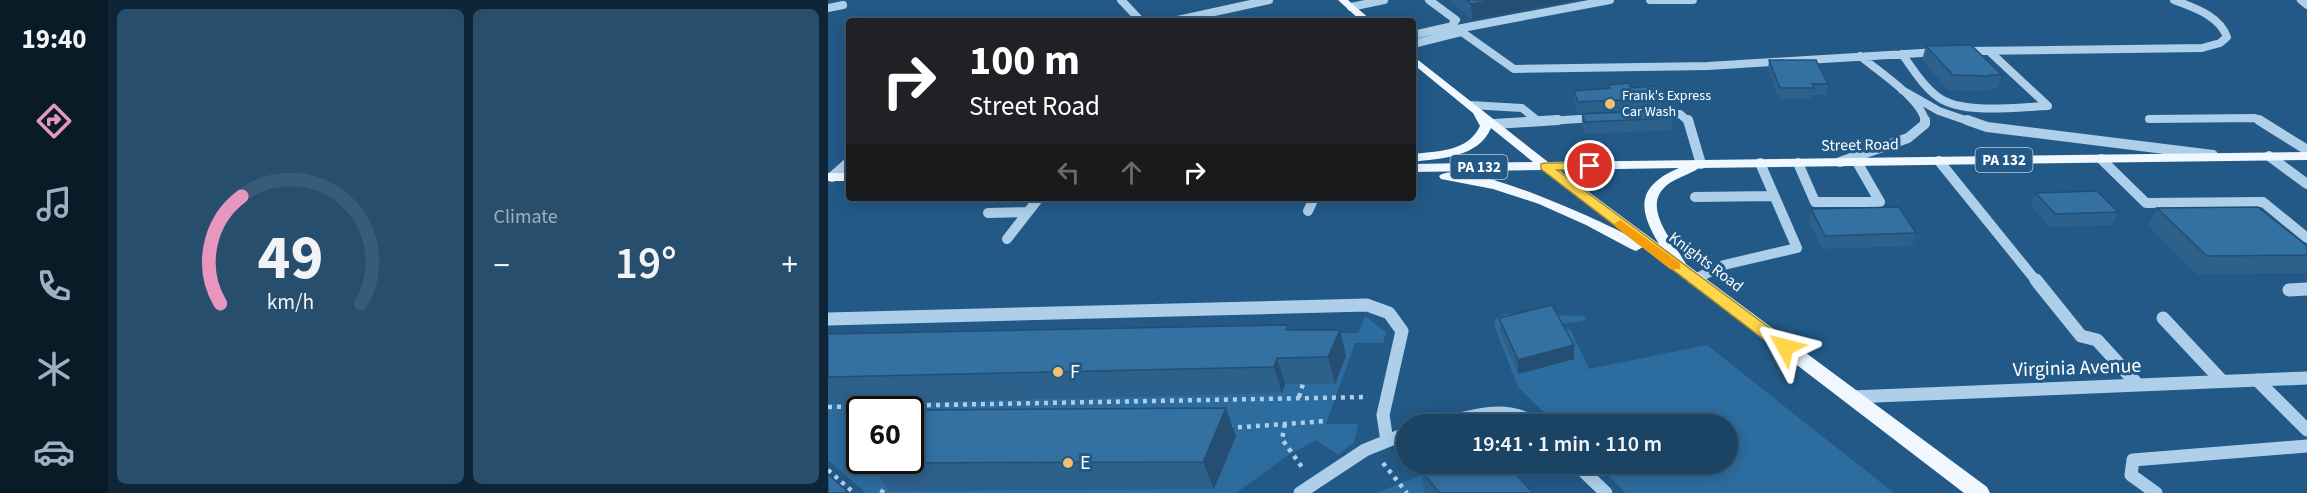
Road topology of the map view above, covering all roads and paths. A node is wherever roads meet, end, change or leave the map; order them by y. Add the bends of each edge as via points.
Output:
1 (1121, 0) edge
2 (1269, 0) edge
3 (1343, 0) edge
4 (1384, 0) edge
5 (1429, 0) edge
6 (1610, 0) edge
7 (1650, 0) edge
8 (1693, 0) edge
9 (2174, 0) edge
10 (2301, 0) edge
11 (843, 5) dead end
12 (2307, 5) edge
13 (1351, 7) junction
14 (828, 8) edge
15 (1138, 18) edge
16 (1187, 18) edge
17 (1364, 18) edge
18 (1457, 29) junction
19 (1416, 35) edge
20 (1416, 43) edge
21 (1950, 51) edge
22 (1959, 51) edge
23 (1989, 51) junction
24 (1902, 54) junction
25 (1860, 56) junction
26 (1416, 60) edge
27 (1902, 90) junction
28 (1473, 107) junction
29 (1647, 116) edge
30 (1604, 118) edge
31 (2149, 119) dead end
32 (1536, 120) junction
33 (1494, 124) junction
34 (2307, 150) edge
35 (2269, 156) junction
36 (2307, 156) edge
37 (2228, 157) junction
38 (1416, 158) edge
39 (2101, 159) junction
40 (1939, 161) junction
41 (1840, 162) junction
42 (1857, 162) junction
43 (1760, 163) junction
44 (1798, 163) junction
45 (846, 164) edge
46 (1701, 164) junction
47 (1545, 166) junction
48 (1416, 170) edge
49 (1416, 170) edge
50 (830, 177) edge
51 (846, 177) edge
52 (2307, 184) edge
53 (1695, 196) dead end
54 (1774, 196) junction
55 (1037, 201) edge
56 (1313, 201) edge
57 (1028, 212) junction
58 (1308, 212) dead end
59 (988, 213) dead end
60 (1007, 238) dead end
61 (2307, 238) edge
62 (1689, 277) junction
63 (2307, 289) edge
64 (2289, 290) dead end
65 (2163, 318) dead end
66 (828, 319) edge
67 (2307, 378) edge
68 (2257, 380) junction
69 (2222, 381) junction
70 (1303, 384) dead end
71 (2138, 385) junction
72 (1387, 396) junction
73 (1299, 397) junction
74 (1849, 397) junction
75 (950, 405) junction
76 (828, 407) edge
77 (943, 414) edge
78 (1483, 414) edge
79 (1504, 414) edge
80 (1327, 421) dead end
81 (1285, 424) junction
82 (1218, 429) edge
83 (2307, 430) edge
84 (1396, 437) edge
85 (1387, 441) junction
86 (2307, 446) edge
87 (1371, 448) junction
88 (828, 470) edge
89 (1586, 474) edge
90 (894, 477) dead end
91 (1313, 483) junction
92 (854, 493) edge
93 (881, 493) edge
94 (1300, 493) edge
95 (1407, 493) edge
96 (1606, 493) edge
97 (1980, 493) edge
98 (2156, 493) edge

1 - 15 street
2 - 16 street
3 - 13 main road
4 - 13 street
5 - 18 street via 1456,20
6 - 18 street
7 - 8 street
9 - 23 street via 2218,21 2226,29 2227,37 2202,48
10 - 12 street
11 - 14 street
13 - 17 main road
18 - 19 street
18 - 20 street
18 - 25 street via 1514,69 1708,66
21 - 24 street
22 - 23 street
23 - 24 street via 2048,106 1963,106 1946,102
24 - 25 street
25 - 27 street
26 - 28 main road, Knights Road
27 - 37 street via 1939,111 1987,127
27 - 41 street via 1924,113 1924,124 1917,133
28 - 32 street via 1522,108
28 - 33 main road, Knights Road
28 - 38 main road via 1486,126 1477,142 1448,153
29 - 46 street via 1685,117
30 - 32 street
31 - 34 street via 2255,118
32 - 33 street
33 - 47 main road, Knights Road
35 - 36 main road, Street Road / PA 132
35 - 37 main road, Street Road / PA 132
35 - 52 street
37 - 39 main road, Street Road / PA 132
39 - 40 main road, Street Road / PA 132
39 - 61 street via 2146,203 2264,202
40 - 42 main road, Street Road / PA 132
40 - 71 street via 2081,336 2097,340
41 - 42 main road, Street Road / PA 132
41 - 44 main road, Street Road / PA 132
42 - 44 street via 1880,202 1815,202
43 - 44 main road, Street Road / PA 132
43 - 46 main road, Street Road / PA 132
43 - 54 street
45 - 50 street
46 - 47 main road, Street Road / PA 132
46 - 62 main road via 1662,182 1648,203 1657,229
47 - 48 main road, Street Road / PA 132
47 - 62 main road, Knights Road
49 - 62 main road via 1522,193 1586,217
50 - 51 main road
53 - 54 street
54 - 62 street via 1797,248
55 - 57 street
56 - 58 street
57 - 59 street
57 - 60 street
62 - 74 main road, Knights Road
63 - 64 street
65 - 69 street
66 - 72 street via 1367,304 1398,318 1402,331
67 - 68 street, Virginia Avenue
68 - 69 street, Virginia Avenue
68 - 83 street
69 - 71 street, Virginia Avenue
70 - 73 path
71 - 74 street, Virginia Avenue
72 - 73 path
72 - 85 street via 1383,427
73 - 75 path
74 - 97 main road, Knights Road
75 - 76 path
75 - 77 path
78 - 79 street
80 - 81 path
81 - 82 path
81 - 91 path via 1282,439
84 - 85 street
85 - 87 street
86 - 98 street via 2133,460 2131,475
87 - 91 street
87 - 95 path
88 - 92 path
89 - 96 street
90 - 93 path
91 - 94 street

